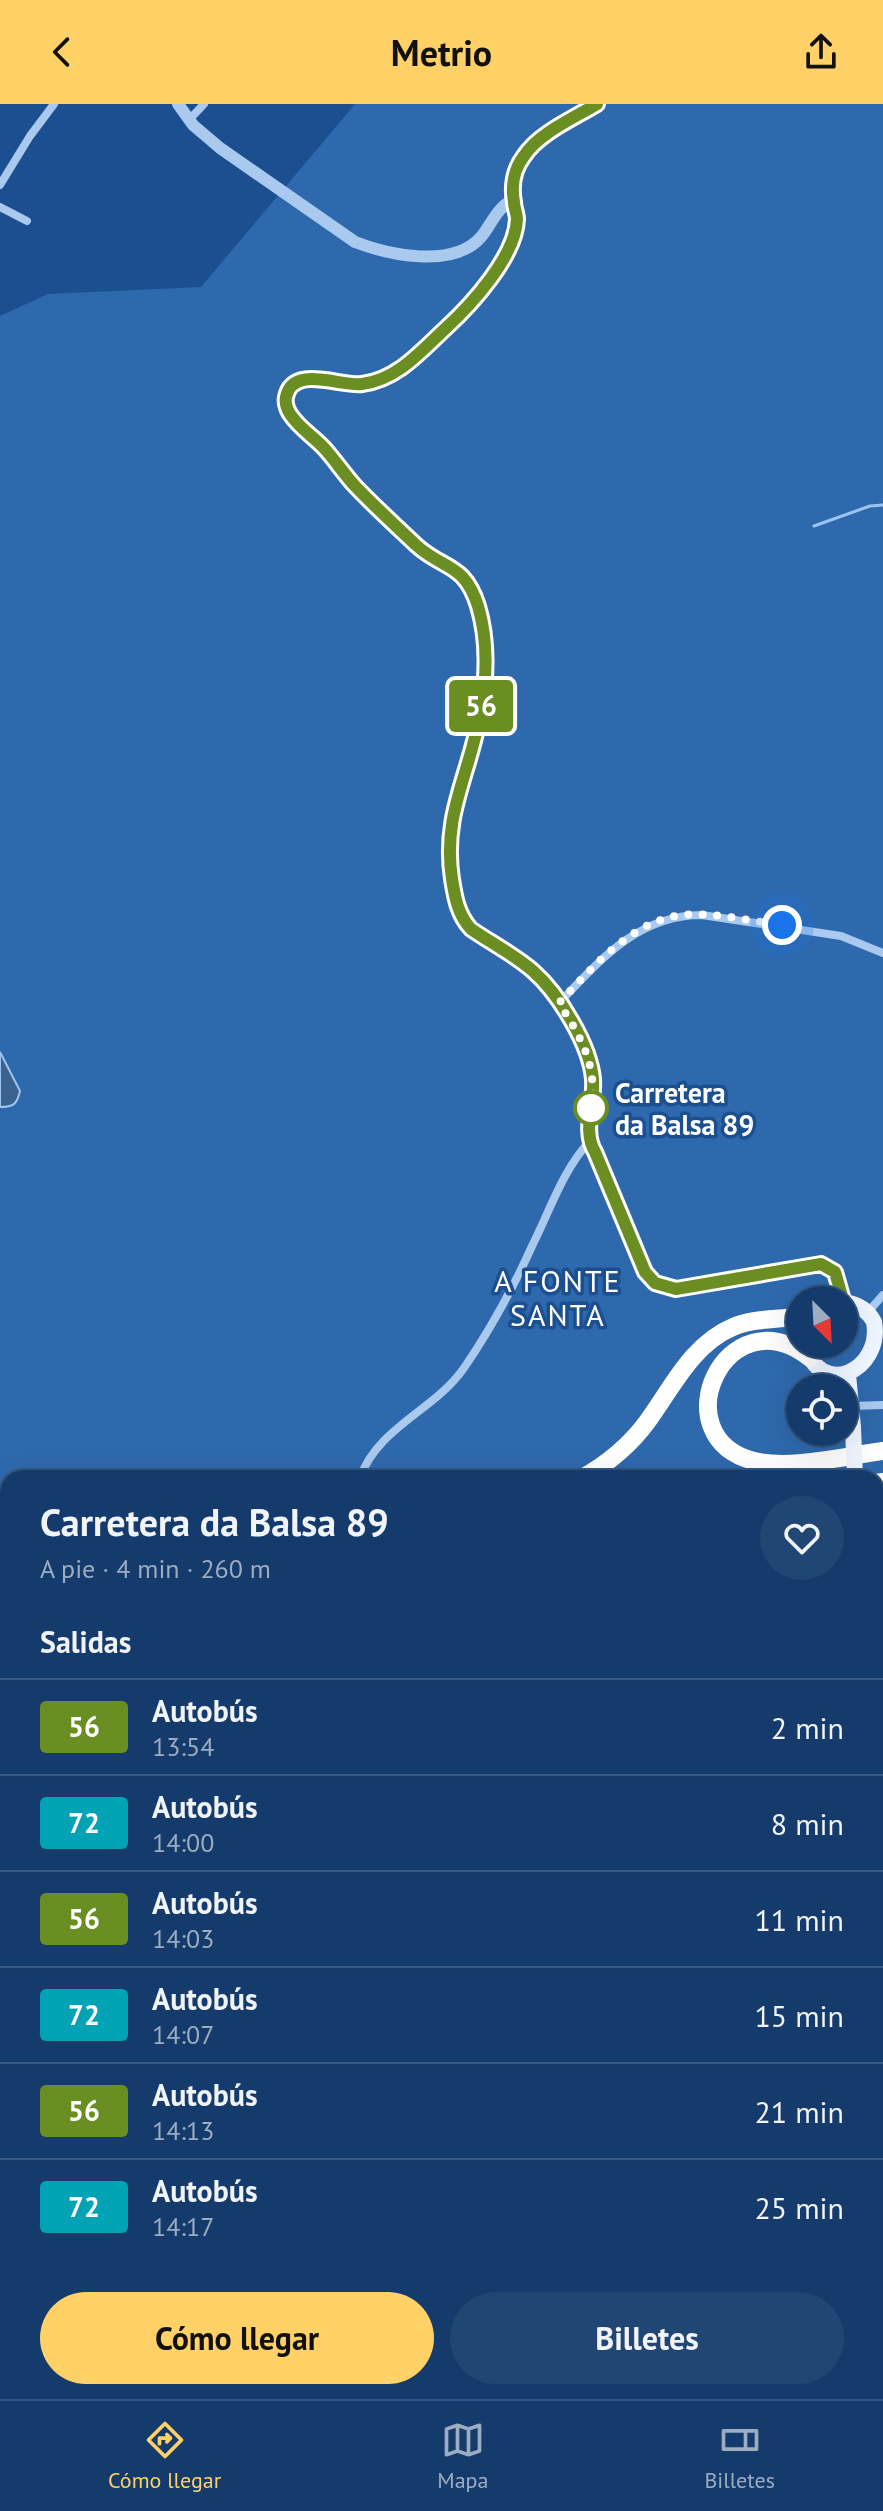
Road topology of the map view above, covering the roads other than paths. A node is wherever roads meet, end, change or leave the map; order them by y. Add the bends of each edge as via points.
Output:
1 (54, 104) edge
2 (178, 104) edge
3 (204, 104) edge
4 (597, 104) edge
5 (189, 120) junction
6 (0, 185) edge
7 (513, 200) junction
8 (0, 207) edge
9 (27, 221) dead end
10 (883, 953) edge
11 (559, 1003) junction
12 (589, 1142) junction
13 (839, 1286) edge
14 (883, 1295) edge
15 (858, 1306) edge
16 (867, 1313) junction
17 (786, 1318) edge
18 (786, 1346) edge
19 (815, 1358) edge
20 (831, 1374) edge
21 (848, 1374) edge
22 (883, 1405) edge
23 (858, 1406) edge
24 (854, 1446) edge
25 (883, 1451) edge
26 (883, 1461) edge
27 (364, 1470) edge
28 (594, 1470) edge
29 (824, 1470) edge
30 (855, 1470) edge
31 (0, 1886) edge
32 (0, 1913) edge

1 - 6 street
2 - 5 street
3 - 5 street
4 - 7 street via 525,154 513,183
5 - 7 street via 220,148 369,247 429,255 458,252 482,236
7 - 11 street via 517,219 512,244 471,305 408,363 392,375 357,385 300,380 288,392 286,404 356,487 419,548 449,565 469,586 486,659 481,714 450,834 454,893 471,929 533,971
8 - 9 street
10 - 11 street via 841,936 683,915 640,930
11 - 12 street via 590,1059
12 - 13 street via 639,1262 655,1283 686,1288 821,1264 835,1272
12 - 27 street via 464,1367 445,1390 384,1440
14 - 16 street
15 - 16 main road
16 - 21 main road via 877,1332 875,1353 861,1369
17 - 28 highway via 734,1327 714,1338 632,1439
18 - 25 highway via 773,1341 747,1345 726,1358 711,1380 710,1421 722,1443 739,1455 769,1463
19 - 20 main road
22 - 23 street
24 - 30 main road, bridge
26 - 29 highway
31 - 32 street

